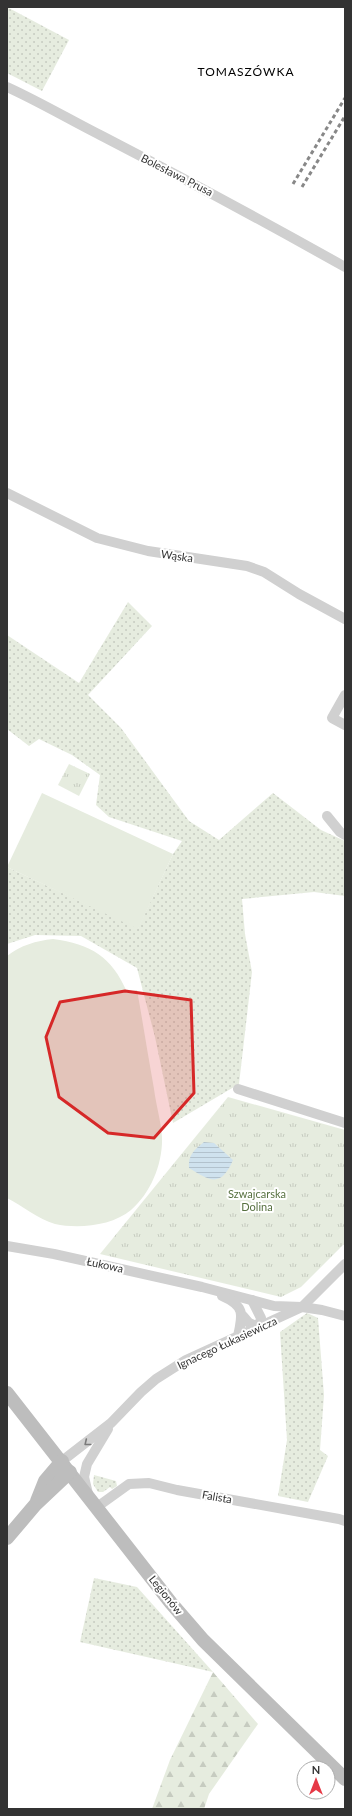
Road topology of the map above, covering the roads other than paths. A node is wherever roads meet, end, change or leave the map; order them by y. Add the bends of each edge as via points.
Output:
1 (7, 87) edge
2 (345, 267) edge
3 (7, 493) edge
4 (345, 619) edge
5 (345, 695) edge
6 (345, 725) edge
7 (327, 816) dead end
8 (345, 835) edge
9 (238, 1089) dead end
10 (345, 1123) edge
11 (7, 1246) edge
12 (345, 1264) edge
13 (202, 1287) junction
14 (252, 1300) junction
15 (302, 1307) junction
16 (243, 1316) junction
17 (345, 1316) edge
18 (259, 1327) junction
19 (238, 1336) junction
20 (7, 1393) edge
21 (111, 1423) junction
22 (87, 1464) junction
23 (66, 1467) junction
24 (88, 1495) junction
25 (97, 1507) junction
26 (345, 1521) edge
27 (7, 1538) edge
28 (345, 1779) edge

1 - 2 street, Bolesława Prusa via 238,206
3 - 4 street, Wąska via 97,538 148,551 247,566 264,572
5 - 6 street via 332,718
7 - 8 street
9 - 10 street
11 - 13 street, Łukowa via 60,1255
12 - 15 street, Ignacego Łukasiewicza
13 - 14 street, Łukowa
13 - 16 street, Łukowa via 232,1300 240,1307
14 - 15 street, Łukowa via 282,1308
14 - 18 street via 261,1318
15 - 17 street, Łukowa
15 - 18 street, Ignacego Łukasiewicza
16 - 18 street, Łukowa via 249,1324
16 - 19 street
18 - 19 street, Ignacego Łukasiewicza
19 - 21 street, Ignacego Łukasiewicza via 186,1360 156,1379
20 - 23 street, Legionów
21 - 22 street, Ignacego Łukasiewicza
21 -> 23 street, Ignacego Łukasiewicza
22 - 23 street
22 - 24 street, Ignacego Łukasiewicza via 84,1477
23 - 24 street, Legionów
23 - 27 street
24 - 25 street, Legionów
25 - 26 street, Falista via 129,1484 149,1483
25 - 28 street, Legionów via 203,1640

